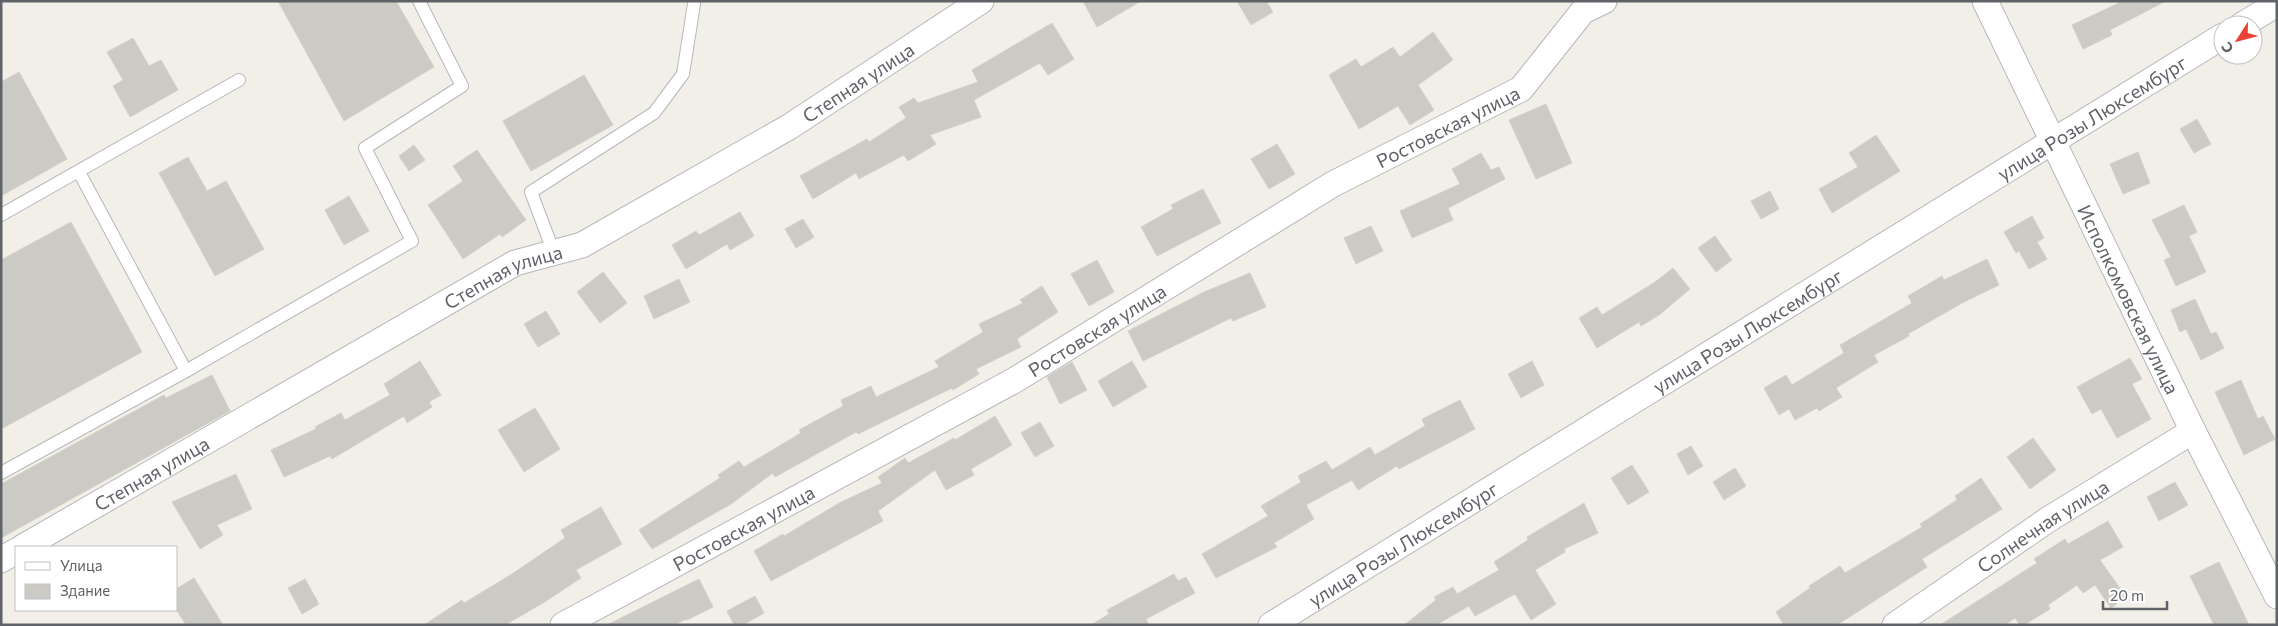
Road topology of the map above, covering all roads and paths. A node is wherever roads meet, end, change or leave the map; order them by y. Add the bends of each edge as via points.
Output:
1 (419, 1) edge
2 (982, 1) edge
3 (1604, 1) edge
4 (1985, 1) edge
5 (694, 4) dead end
6 (2277, 4) edge
7 (2259, 15) edge
8 (2213, 42) edge
9 (239, 80) dead end
10 (2053, 140) junction
11 (80, 172) junction
12 (1, 215) edge
13 (554, 253) junction
14 (186, 371) junction
15 (2193, 431) junction
16 (1, 473) edge
17 (25, 546) edge
18 (15, 552) edge
19 (1, 560) edge
20 (2270, 568) edge
21 (2277, 596) edge
22 (563, 625) edge
23 (1271, 625) edge
24 (1895, 625) edge

1 - 14 lane via 462,86 365,148 412,241
2 - 13 street, Степная улица via 789,127 582,245
3 - 22 street, Ростовская улица via 1583,11 1521,89 1333,184 1015,380
4 - 10 street, Исполкомовская улица
5 - 13 lane via 683,74 654,113 531,192
6 - 7 street
8 - 10 street, улица Розы Люксембург
9 - 11 lane
10 - 15 street, Исполкомовская улица
10 - 23 street, улица Розы Люксембург
11 - 12 lane
11 - 14 lane
13 - 17 street, Степная улица via 515,263
14 - 16 lane
15 - 20 street, Исполкомовская улица
15 - 24 street, Солнечная улица via 2049,519
18 - 19 street
20 - 21 street, Исполкомовская улица

